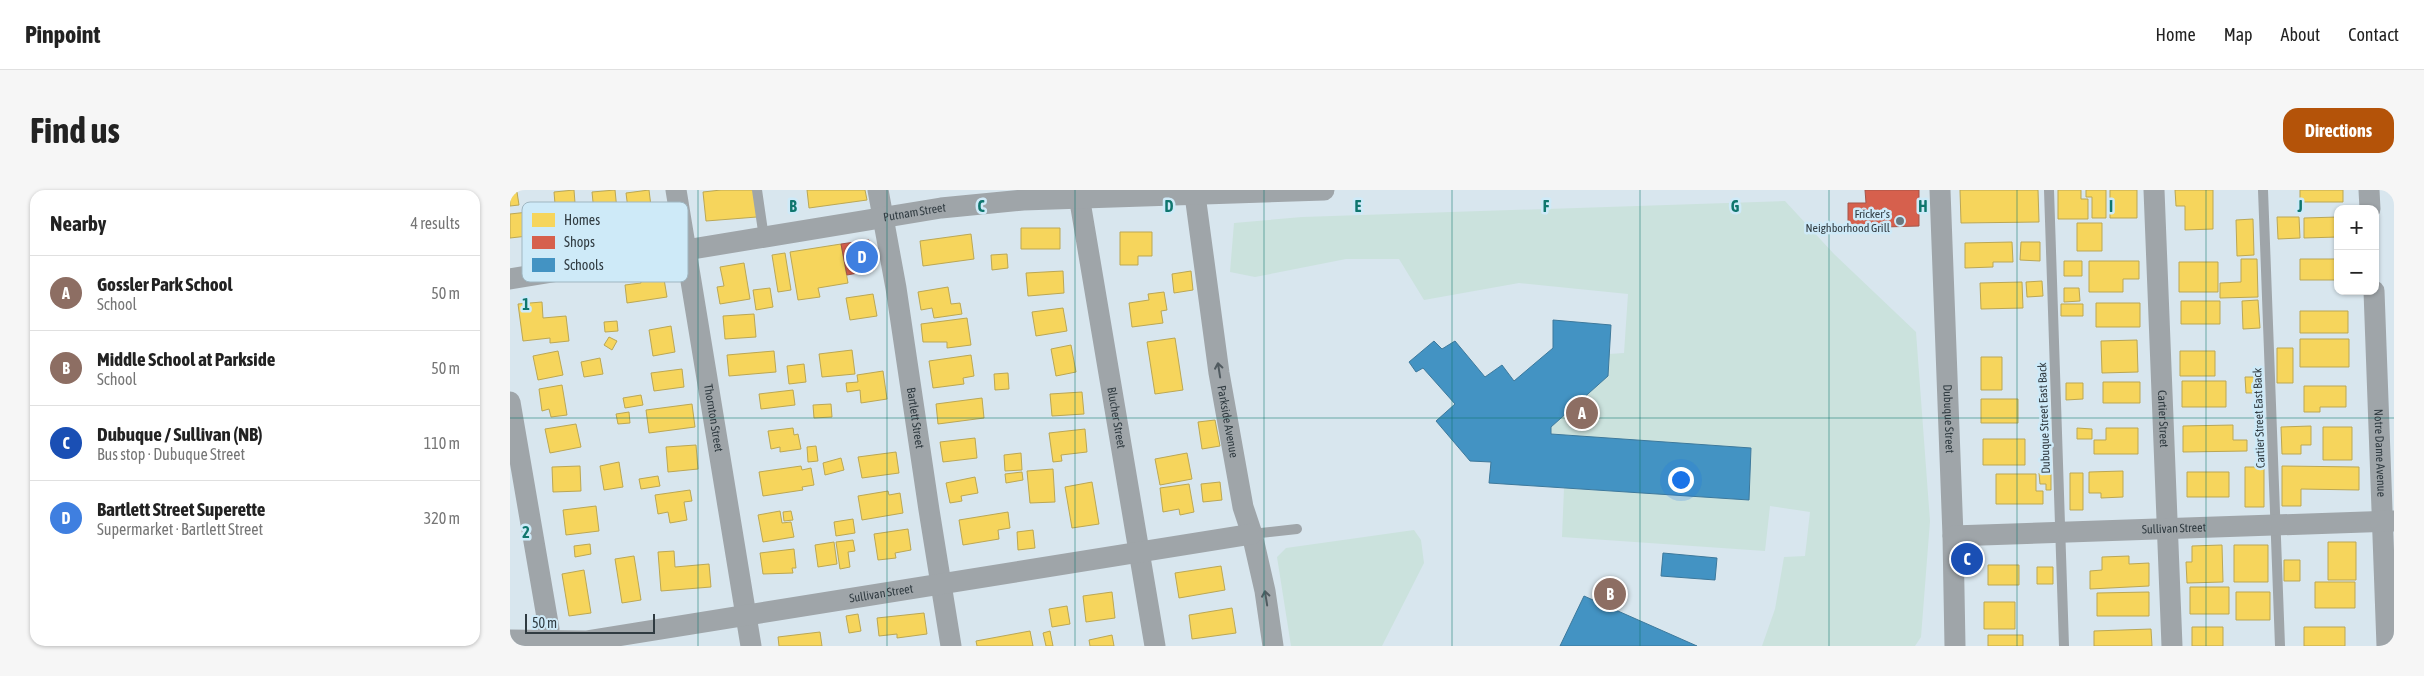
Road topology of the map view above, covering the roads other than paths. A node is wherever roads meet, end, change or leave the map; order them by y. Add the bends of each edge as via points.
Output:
1 (756, 190) edge
2 (878, 190) edge
3 (1324, 190) edge
4 (1940, 190) edge
5 (2049, 190) edge
6 (2154, 190) edge
7 (2263, 190) edge
8 (2369, 190) edge
9 (1207, 193) edge
10 (1079, 194) edge
11 (2370, 205) edge
12 (883, 218) junction
13 (764, 238) junction
14 (688, 251) edge
15 (688, 263) edge
16 (2374, 295) edge
17 (510, 402) edge
18 (2386, 417) edge
19 (2389, 521) edge
20 (2275, 525) junction
21 (1298, 529) dead end
22 (2168, 529) junction
23 (2060, 532) junction
24 (1252, 534) junction
25 (1954, 536) junction
26 (1140, 551) junction
27 (941, 583) junction
28 (746, 615) junction
29 (510, 640) edge
30 (546, 642) junction
31 (751, 646) edge
32 (951, 646) edge
33 (1155, 646) edge
34 (1273, 646) edge
35 (1955, 646) edge
36 (2064, 646) edge
37 (2172, 646) edge
38 (2280, 646) edge
39 (2387, 646) edge

1 - 13 lane
2 - 12 street, Bartlett Street
3 - 9 street, Putnam Street
4 - 25 street, Dubuque Street
5 - 23 lane, Dubuque Street East Back
6 - 22 street, Cartier Street
7 - 20 lane, Cartier Street East Back
8 - 11 street
9 - 10 street, Putnam Street
24 -> 9 street, Parkside Avenue via 1243,507 1221,382
10 - 12 street, Putnam Street via 941,208
10 - 26 street, Blucher Street
12 - 13 street, Putnam Street
12 - 27 street, Bartlett Street
13 - 14 street, Putnam Street
15 - 28 street, Thornton Street
16 - 18 street, Notre Dame Avenue
17 - 30 street via 549,629
18 - 19 street, Notre Dame Avenue
19 - 20 street, Sullivan Street
19 - 39 street, Notre Dame Avenue
20 - 22 street, Sullivan Street
20 - 38 lane, Cartier Street East Back
21 - 24 lane
22 - 23 street, Sullivan Street
22 - 37 street, Cartier Street
23 - 25 street, Sullivan Street
23 - 36 lane, Dubuque Street East Back
24 - 26 street, Sullivan Street
34 -> 24 street, Parkside Avenue
25 - 35 street, Dubuque Street
26 - 27 street, Sullivan Street
26 - 33 street, Blucher Street
27 - 28 street, Sullivan Street
27 - 32 street, Bartlett Street
28 - 30 street, Sullivan Street via 586,641
28 - 31 street, Thornton Street
29 - 30 street, Sullivan Street

